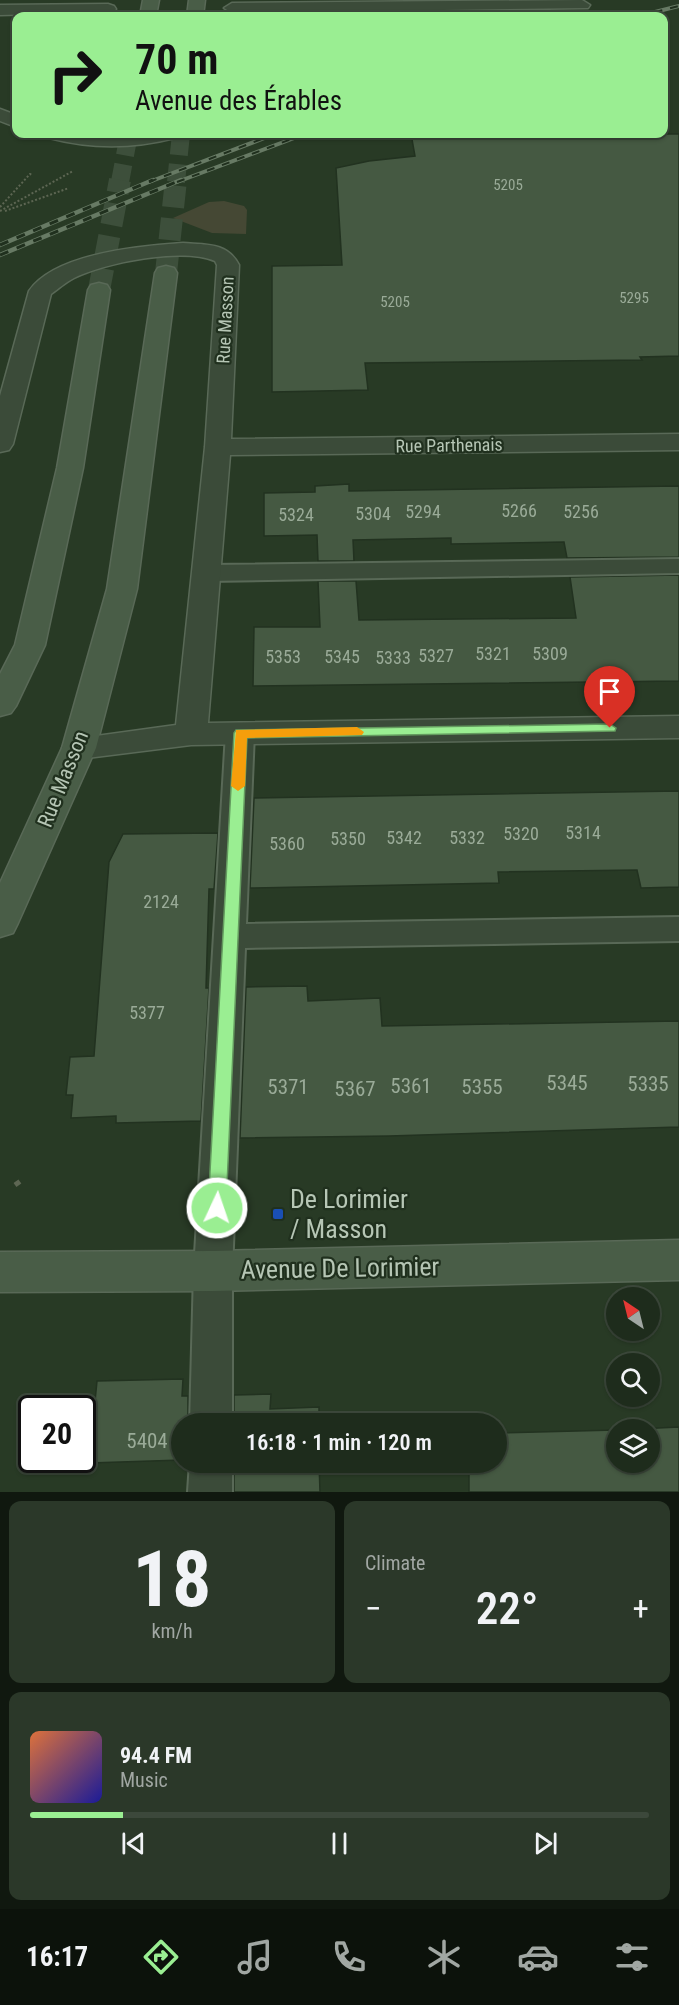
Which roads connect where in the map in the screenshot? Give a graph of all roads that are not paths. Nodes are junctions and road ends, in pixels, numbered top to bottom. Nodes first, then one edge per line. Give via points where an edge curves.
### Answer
1 (582, 5) dead end
2 (108, 8) edge
3 (232, 8) edge
4 (0, 10) edge
5 (96, 138) edge
6 (145, 138) edge
7 (166, 273) tunnel mouth
8 (99, 291) tunnel mouth
9 (679, 442) edge
10 (0, 444) edge
11 (218, 447) junction
12 (679, 566) edge
13 (208, 573) junction
14 (0, 706) edge
15 (679, 727) edge
16 (240, 733) junction
17 (191, 734) junction
18 (79, 748) junction
19 (0, 923) edge
20 (679, 929) edge
21 (232, 936) junction
22 (679, 1260) edge
23 (213, 1271) junction
24 (0, 1272) edge
25 (211, 1413) edge
26 (210, 1473) edge
27 (210, 1492) edge

1 - 3 street
2 - 4 street
5 - 6 street
7 - 18 street, Rue Masson via 122,590
8 - 14 street via 70,468 30,645
9 - 11 street, Rue Parthenais
10 - 11 street, Rue Masson via 40,291 64,274 96,262 134,252 183,250 212,252 224,257 228,265
11 - 13 street, Rue Masson
12 - 13 lane
13 - 17 street, Rue Masson
15 - 16 street
16 - 17 street
16 - 21 lane
17 - 18 street
18 - 19 street, Rue Masson
20 - 21 lane
21 - 23 lane
22 - 23 street, Avenue De Lorimier
23 - 24 street, Avenue De Lorimier
23 - 25 lane
26 - 27 lane

